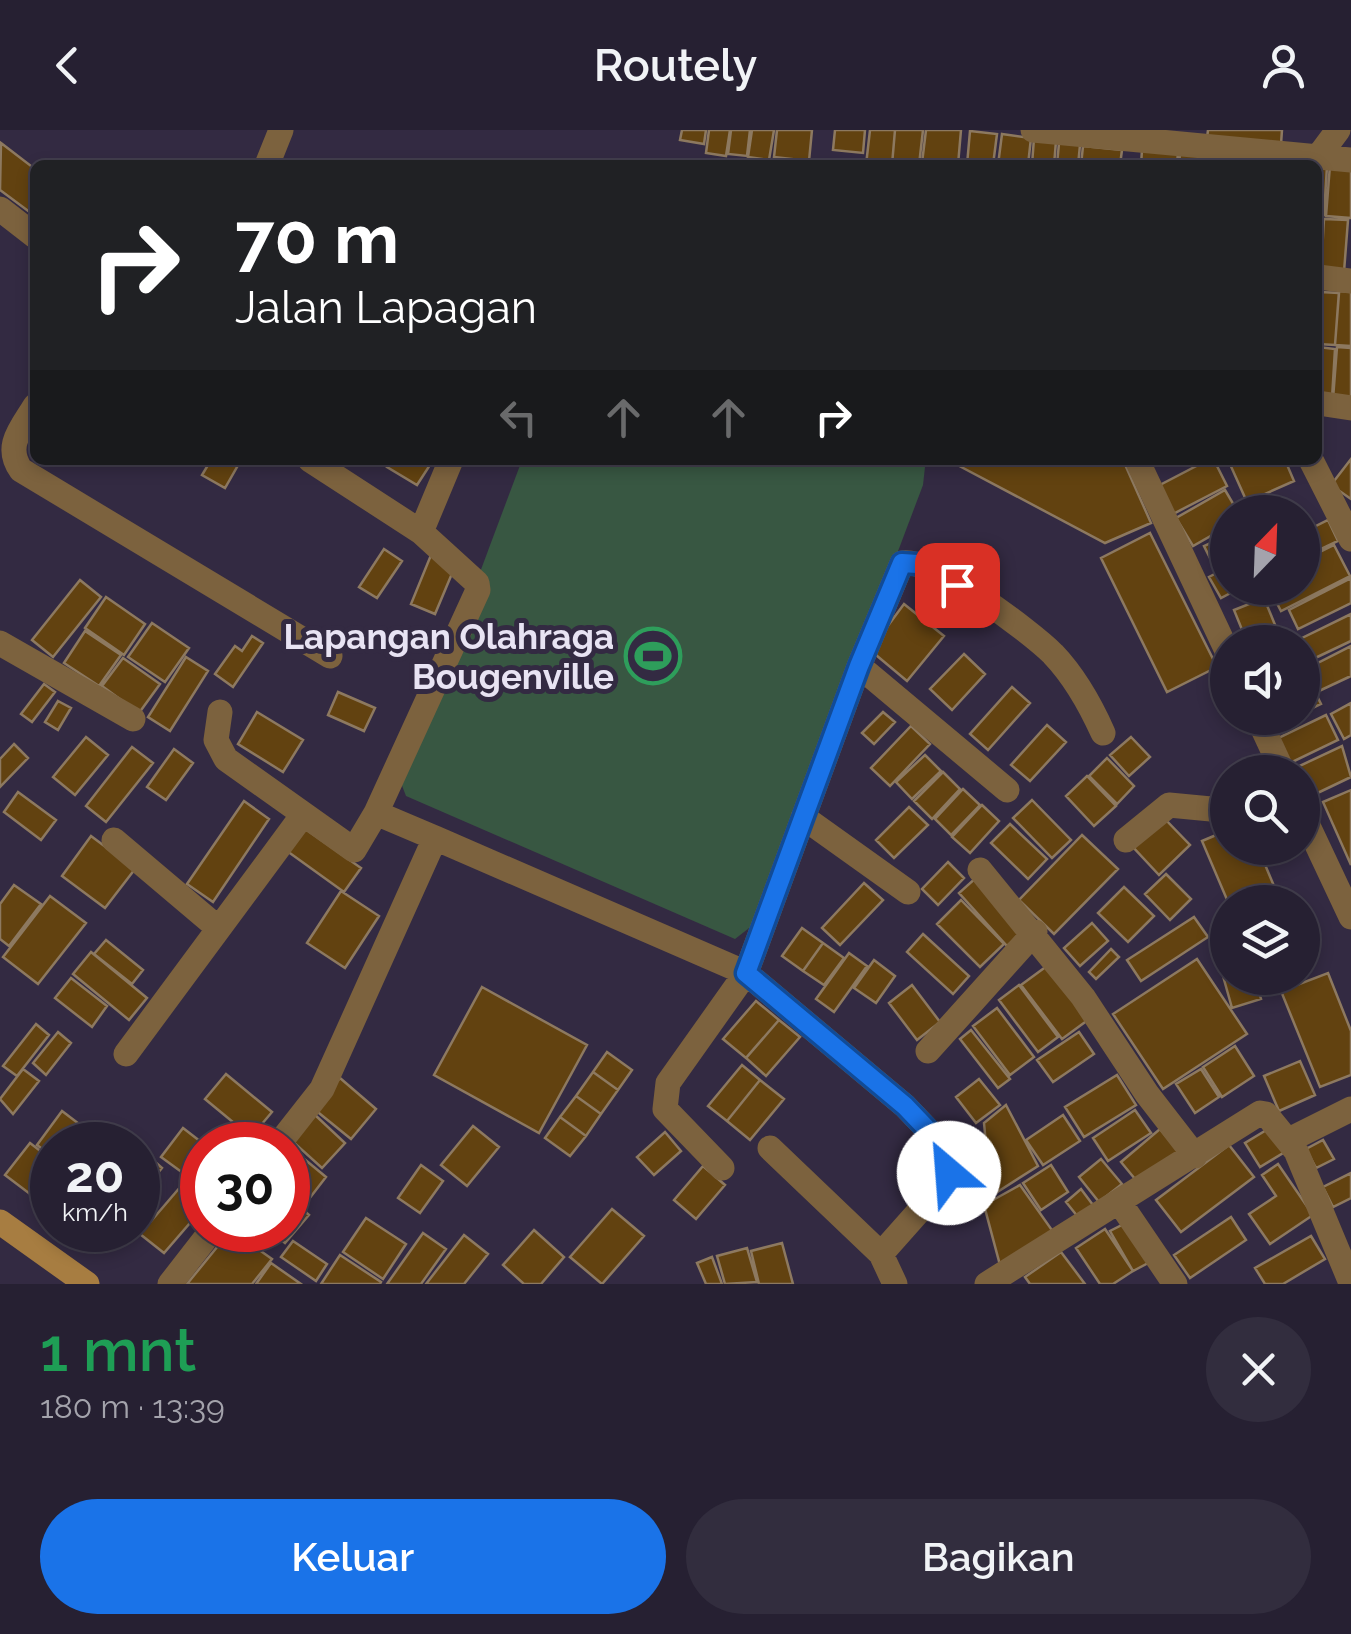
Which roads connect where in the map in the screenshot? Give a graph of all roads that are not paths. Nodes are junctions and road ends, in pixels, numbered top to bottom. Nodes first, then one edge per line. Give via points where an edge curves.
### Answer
1 (281, 130) edge
2 (1033, 130) edge
3 (1338, 130) edge
4 (1130, 145) edge
5 (1318, 157) junction
6 (269, 160) edge
7 (1351, 160) edge
8 (5, 222) edge
9 (30, 234) edge
10 (1322, 277) edge
11 (1351, 281) edge
12 (1322, 404) edge
13 (1351, 408) edge
14 (30, 415) edge
15 (318, 465) edge
16 (449, 465) edge
17 (1138, 465) edge
18 (1314, 465) edge
19 (421, 532) junction
20 (1351, 539) edge
21 (1214, 625) edge
22 (0, 642) edge
23 (330, 656) dead end
24 (859, 666) junction
25 (220, 712) dead end
26 (133, 718) dead end
27 (1103, 733) dead end
28 (1007, 790) dead end
29 (1210, 809) edge
30 (376, 813) junction
31 (302, 816) junction
32 (802, 817) junction
33 (435, 838) junction
34 (114, 840) dead end
35 (1126, 840) dead end
36 (1320, 849) edge
37 (980, 870) dead end
38 (908, 892) dead end
39 (1349, 907) edge
40 (218, 928) junction
41 (1035, 932) junction
42 (746, 973) junction
43 (928, 1051) dead end
44 (126, 1054) dead end
45 (1351, 1109) edge
46 (296, 1122) edge
47 (1288, 1140) junction
48 (770, 1148) dead end
49 (1195, 1156) junction
50 (722, 1168) dead end
51 (1120, 1203) junction
52 (0, 1222) edge
53 (195, 1252) edge
54 (881, 1254) junction
55 (1351, 1283) edge
56 (87, 1284) edge
57 (170, 1284) edge
58 (895, 1284) edge
59 (987, 1284) edge
60 (1176, 1284) edge

1 - 6 street
2 - 4 street
3 - 5 street
4 - 5 street
5 - 7 street
8 - 9 street
10 - 11 street
12 - 13 street
14 - 23 street via 12,447 21,470
15 - 19 street
16 - 19 street
17 - 21 street
18 - 20 street
19 - 30 street via 475,576 478,590
22 - 26 street
24 - 27 street via 902,563 910,562 1029,632 1077,682
24 - 28 street
24 - 32 street
25 - 31 street via 216,740 226,759
29 - 35 street via 1169,805
30 - 31 street via 354,850
30 - 33 street
31 - 40 street
32 - 38 street
32 - 42 street
33 - 42 street
33 - 46 street via 322,1089
34 - 40 street
36 - 39 street
37 - 41 street
40 - 44 street
41 - 43 street
41 - 49 street
42 - 50 street via 668,1084 663,1101
42 - 54 street via 905,1106 945,1148 944,1183
45 - 47 street
47 - 49 street via 1260,1113
47 - 55 street
48 - 54 street
49 - 51 street
51 - 59 street
51 - 60 street
52 - 56 street
53 - 57 street
54 - 58 street

